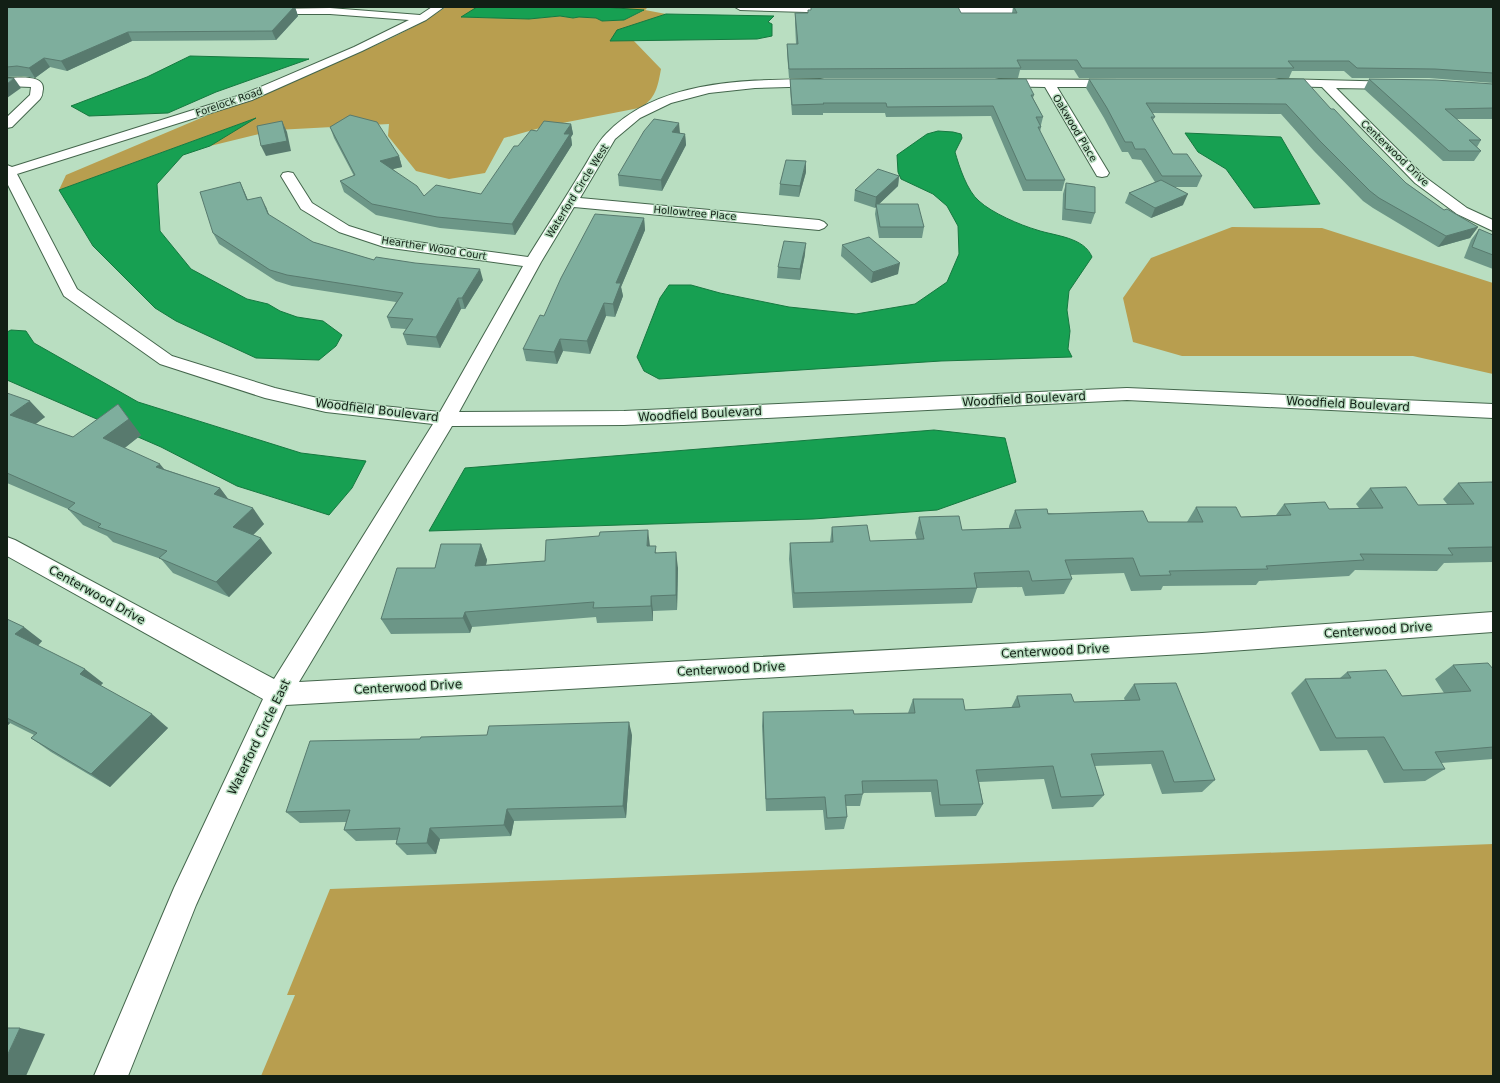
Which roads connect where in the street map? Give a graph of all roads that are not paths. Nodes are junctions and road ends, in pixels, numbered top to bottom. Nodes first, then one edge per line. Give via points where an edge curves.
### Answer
1 (439, 7) edge
2 (740, 7) edge
3 (332, 9) edge
4 (979, 9) edge
5 (854, 10) edge
6 (260, 11) edge
7 (917, 11) edge
8 (1054, 11) edge
9 (422, 18) junction
10 (7, 82) edge
11 (834, 83) edge
12 (989, 83) edge
13 (1049, 83) junction
14 (1128, 83) edge
15 (1262, 83) edge
16 (1325, 83) junction
17 (1408, 85) edge
18 (7, 124) edge
19 (8, 171) edge
20 (1102, 173) dead end
21 (288, 176) dead end
22 (571, 202) junction
23 (819, 225) dead end
24 (1493, 226) edge
25 (533, 262) junction
26 (1493, 411) edge
27 (446, 419) junction
28 (7, 546) edge
29 (1493, 622) edge
30 (278, 694) junction
31 (112, 1076) edge

1 - 9 street, Forelock Road
2 - 5 street
3 - 6 street
3 - 9 street
4 - 7 street
4 - 8 street
9 - 19 street, Forelock Road via 358,49 248,96
10 - 18 street via 30,82 37,85 36,96
11 - 22 street, Waterford Circle West via 756,84 708,89 667,100 635,115 610,137
12 - 13 street
13 - 14 street
13 - 20 street, Oakwood Place
15 - 16 street
16 - 17 street
16 - 24 street, Centerwood Drive via 1420,180 1462,211
19 - 27 street, Woodfield Boulevard via 70,292 166,360 272,394 326,406
21 - 25 street, Hearther Wood Court via 306,206 344,229 384,242
22 - 23 street, Hollowtree Place
22 - 25 street, Waterford Circle West
25 - 27 street, Waterford Circle West
26 - 27 street, Woodfield Boulevard via 1127,394 624,418
27 - 30 street, Waterford Circle East
28 - 30 street, Centerwood Drive
29 - 30 street, Centerwood Drive via 1202,643
30 - 31 street, Waterford Circle East via 184,898

